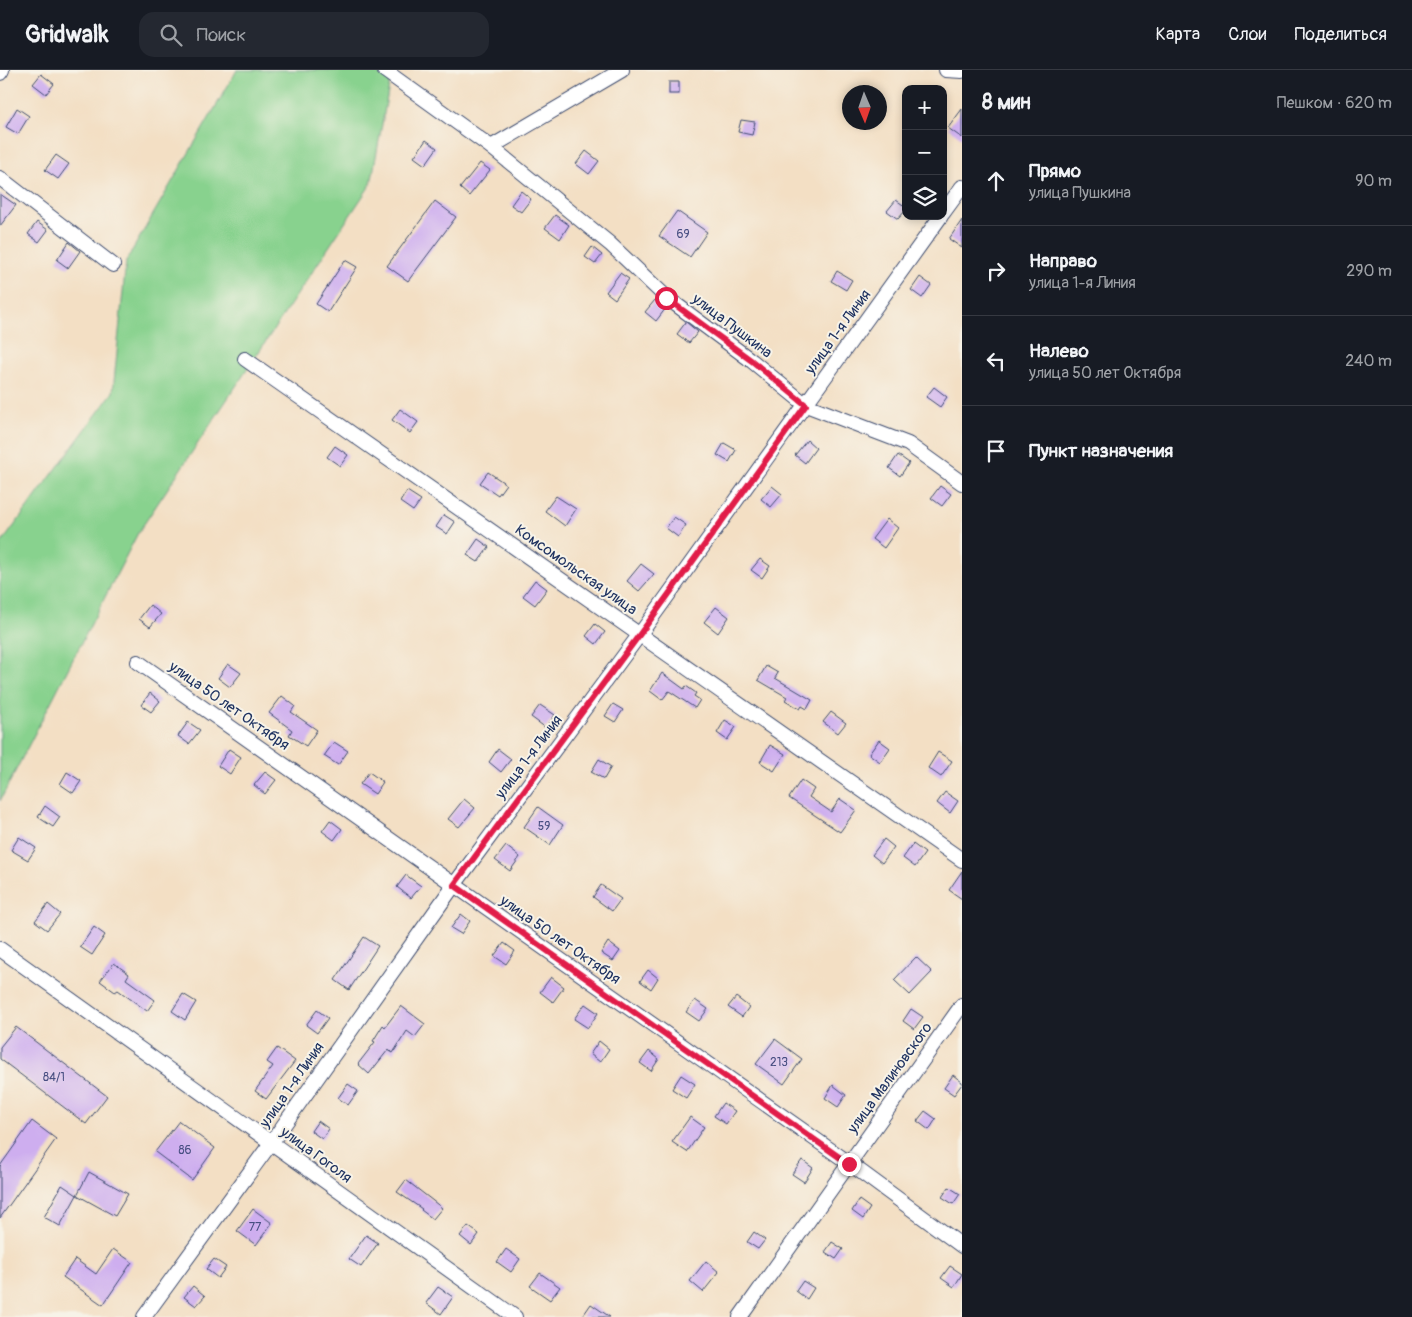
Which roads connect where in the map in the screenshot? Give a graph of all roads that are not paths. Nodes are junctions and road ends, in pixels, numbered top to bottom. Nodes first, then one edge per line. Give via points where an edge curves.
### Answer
1 (384, 70) edge
2 (622, 70) edge
3 (946, 70) edge
4 (962, 71) edge
5 (492, 147) junction
6 (0, 178) edge
7 (962, 187) edge
8 (947, 208) edge
9 (938, 220) edge
10 (113, 265) dead end
11 (245, 359) dead end
12 (806, 405) junction
13 (962, 483) edge
14 (640, 634) junction
15 (138, 662) dead end
16 (962, 860) edge
17 (454, 885) junction
18 (0, 950) edge
19 (962, 1005) edge
20 (271, 1143) junction
21 (849, 1164) junction
22 (962, 1246) edge
23 (144, 1317) edge
24 (515, 1317) edge
25 (740, 1317) edge

1 - 5 street, улица Пушкина
2 - 5 street
3 - 4 street
5 - 12 street, улица Пушкина via 610,244 666,298
6 - 10 street
7 - 8 street
9 - 12 street, улица 1-я Линия
11 - 14 street, Комсомольская улица
12 - 13 street, улица Пушкина via 908,444
12 - 14 street, улица 1-я Линия
14 - 16 street, Комсомольская улица
14 - 17 street, улица 1-я Линия
15 - 17 street, улица 50 лет Октября
17 - 20 street, улица 1-я Линия
17 - 21 street, улица 50 лет Октября
18 - 20 street, улица Гоголя
19 - 21 street, улица Малиновского
20 - 23 street, улица 1-я Линия
20 - 24 street, улица Гоголя
21 - 22 street, улица 50 лет Октября
21 - 25 street, улица Малиновского

